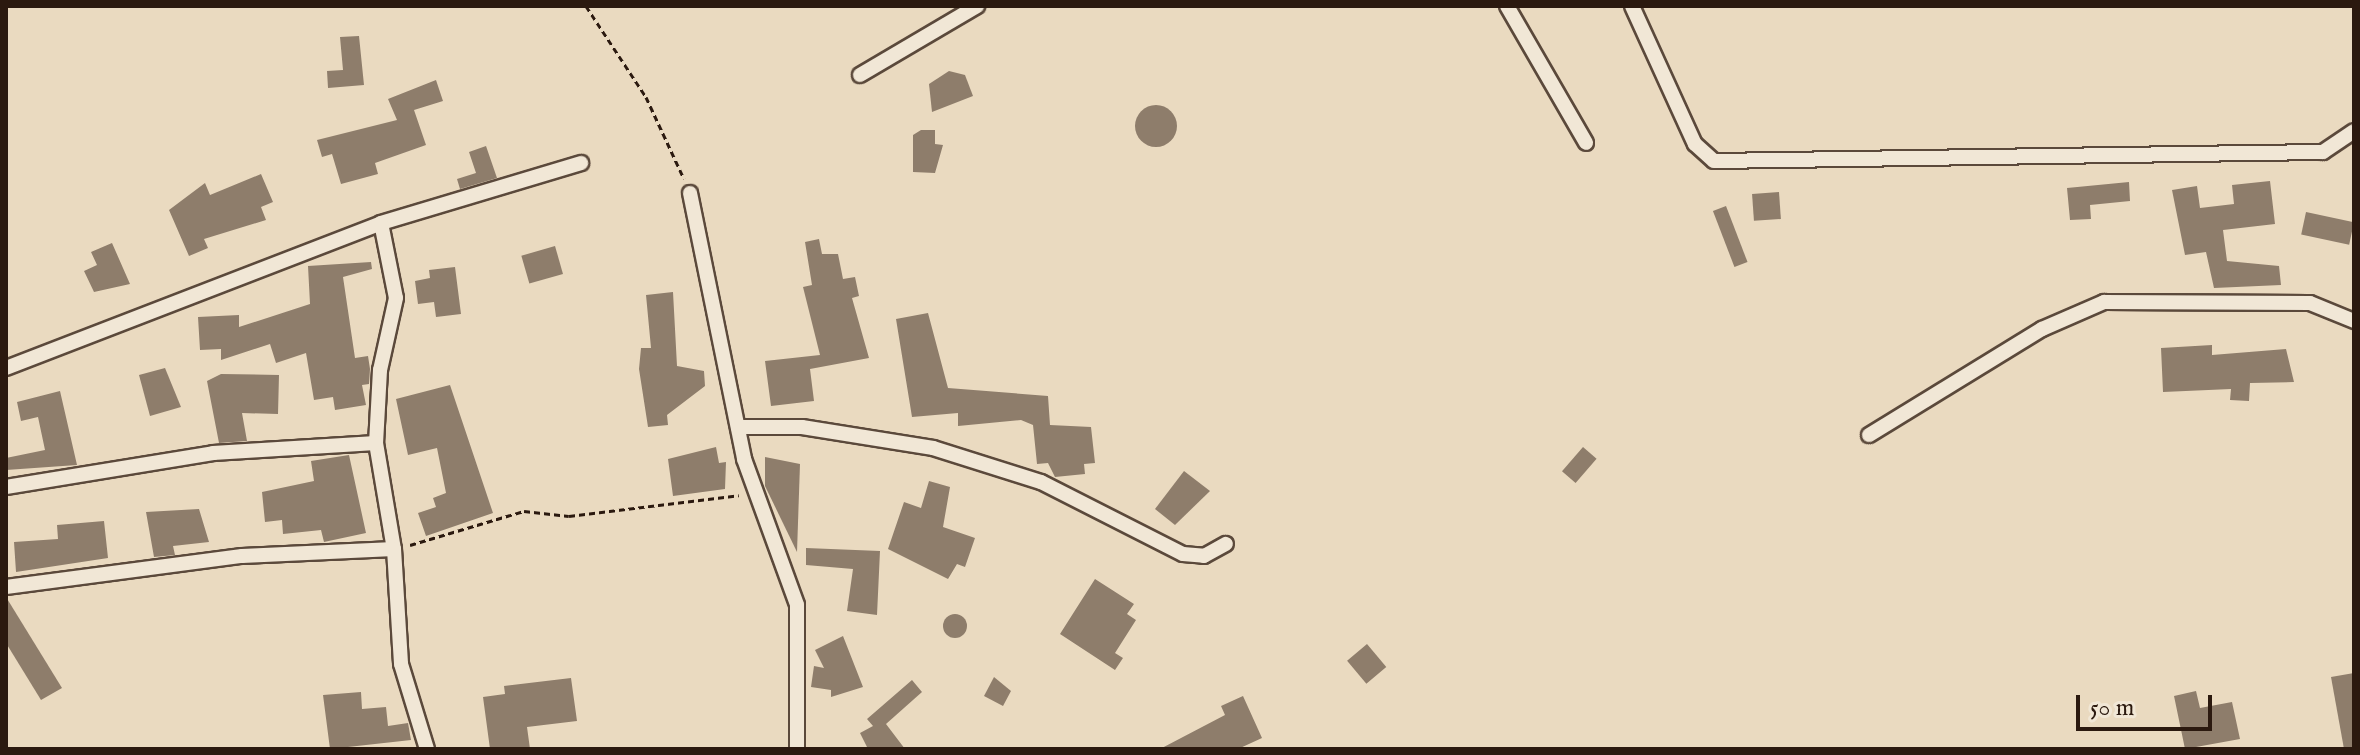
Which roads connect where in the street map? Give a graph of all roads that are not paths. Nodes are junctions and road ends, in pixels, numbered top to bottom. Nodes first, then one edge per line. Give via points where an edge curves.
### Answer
1 (977, 6) edge
2 (1507, 6) edge
3 (1632, 6) edge
4 (860, 75) dead end
5 (2354, 131) edge
6 (1586, 143) dead end
7 (581, 163) dead end
8 (690, 193) road end
9 (381, 223) junction
10 (2354, 321) edge
11 (6, 368) edge
12 (738, 427) junction
13 (1869, 435) dead end
14 (376, 443) junction
15 (6, 487) edge
16 (1226, 544) dead end
17 (394, 549) junction
18 (6, 587) edge
19 (427, 749) edge
20 (797, 749) edge

1 - 4 street
2 - 6 street
3 - 5 street via 1695,144 1714,161 2323,152
7 - 9 street
8 - 12 street
9 - 11 street via 141,310
9 - 14 street via 396,298 380,370
10 - 13 street via 2310,303 2104,302 2042,329
12 - 16 street via 802,427 933,448 1041,482 1183,554 1204,556
12 - 20 street via 756,498 797,605
14 - 15 street via 213,453
14 - 17 street
17 - 18 street via 242,556
17 - 19 street via 401,664

